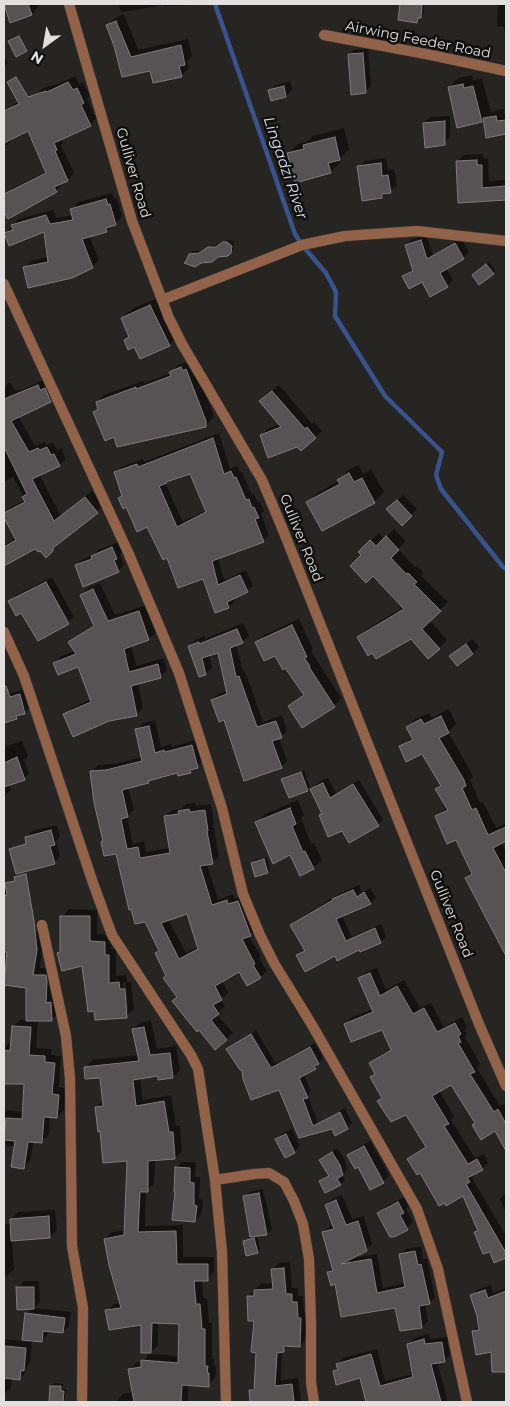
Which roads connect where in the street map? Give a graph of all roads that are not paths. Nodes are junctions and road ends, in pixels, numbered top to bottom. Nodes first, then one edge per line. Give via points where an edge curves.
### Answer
1 (69, 4) edge
2 (324, 36) dead end
3 (506, 71) edge
4 (506, 240) edge
5 (4, 284) edge
6 (162, 300) junction
7 (4, 632) edge
8 (42, 925) dead end
9 (505, 1081) edge
10 (215, 1180) junction
11 (82, 1402) edge
12 (226, 1402) edge
13 (314, 1402) edge
14 (467, 1402) edge

1 - 6 street, Gulliver Road via 132,221
2 - 3 street, Airwing Feeder Road
4 - 6 street via 417,231 345,236 302,245
5 - 14 street via 128,552 180,673 219,799 243,894 260,935 417,1209 438,1269
6 - 9 street, Gulliver Road via 182,344 266,488 479,1024
7 - 10 street via 24,676 112,935 198,1069
8 - 11 street via 66,1036 70,1078 72,1246 83,1308
10 - 12 street via 222,1252
10 - 13 street via 269,1173 284,1182 294,1201 303,1224 309,1259

